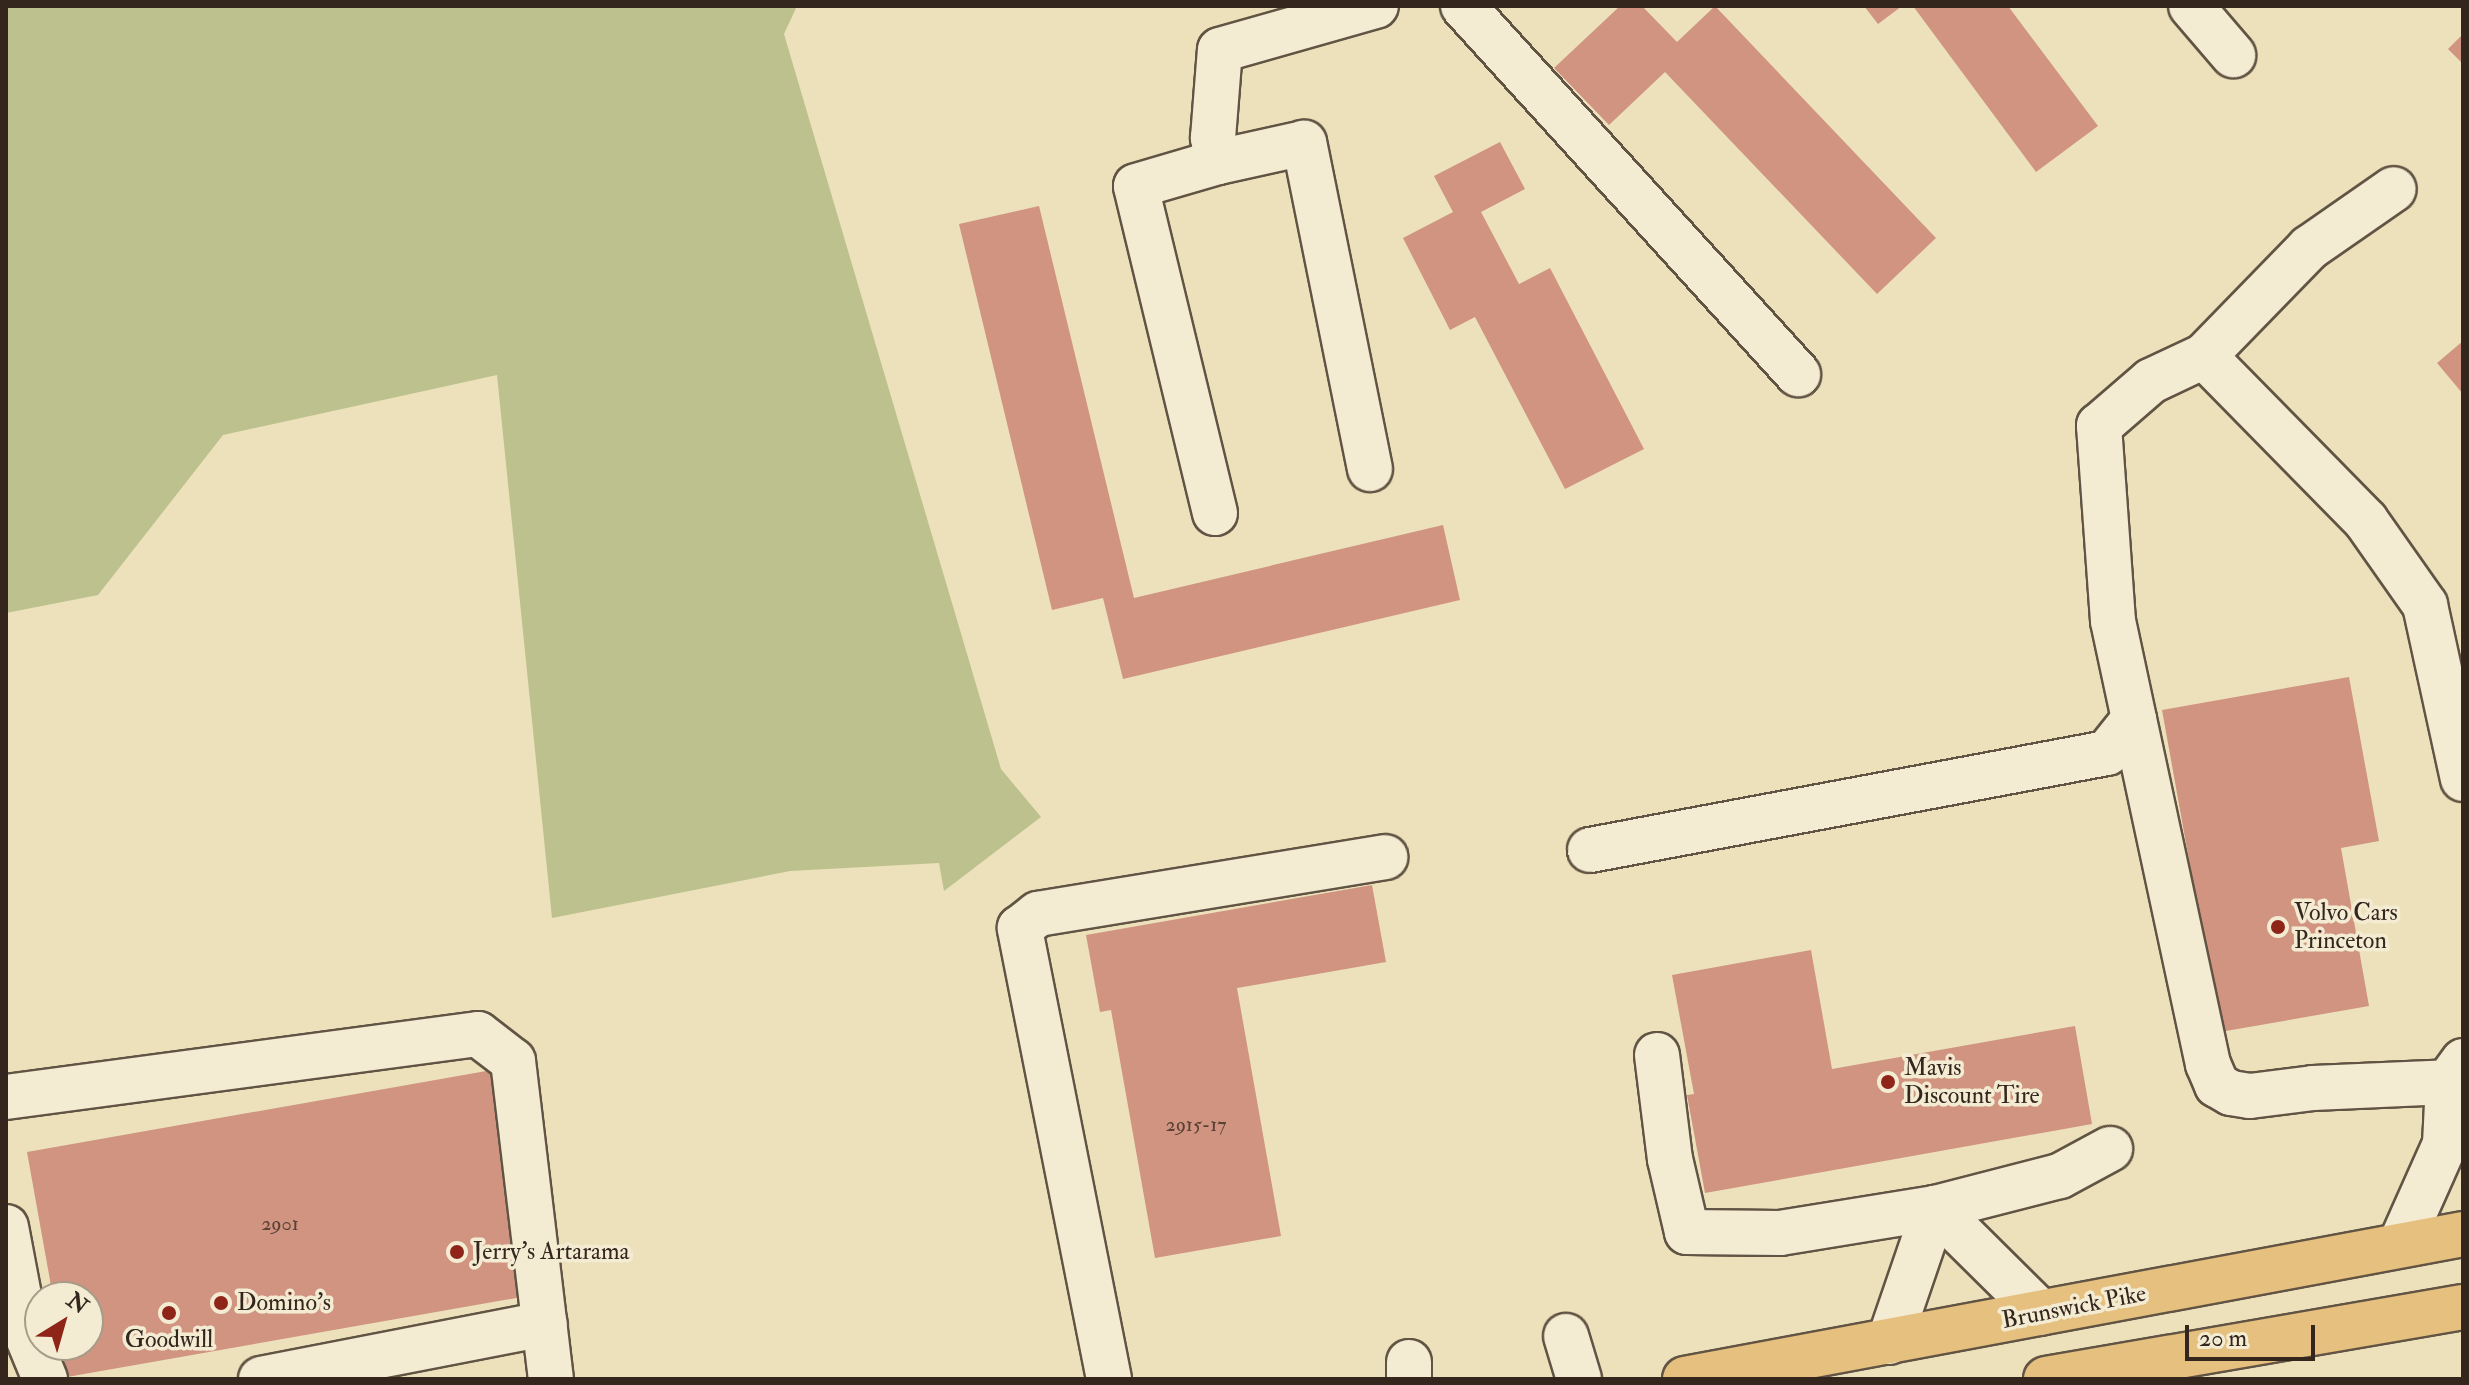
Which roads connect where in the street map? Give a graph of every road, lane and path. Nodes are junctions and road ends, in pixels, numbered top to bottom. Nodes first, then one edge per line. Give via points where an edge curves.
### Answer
1 (1376, 6) edge
2 (1463, 6) edge
3 (2191, 6) edge
4 (1242, 32) edge
5 (2233, 55) dead end
6 (1218, 162) junction
7 (2394, 189) dead end
8 (2204, 356) junction
9 (1798, 374) dead end
10 (1370, 469) dead end
11 (1215, 513) dead end
12 (2134, 719) junction
13 (2463, 779) edge
14 (1590, 850) dead end
15 (1385, 857) dead end
16 (1657, 1055) dead end
17 (2458, 1081) edge
18 (6, 1097) edge
19 (2110, 1149) dead end
20 (1935, 1208) junction
21 (6, 1227) edge
22 (2463, 1234) edge
23 (2400, 1245) junction
24 (2463, 1307) edge
25 (2041, 1313) junction
26 (545, 1324) junction
27 (1566, 1336) dead end
28 (1889, 1342) junction
29 (45, 1379) edge
30 (261, 1379) edge
31 (551, 1379) edge
32 (1109, 1379) edge
33 (1579, 1379) edge
34 (1685, 1379) edge
35 (2046, 1379) edge

1 - 4 street
2 - 9 street
3 - 5 street
4 - 6 street via 1213,138
6 - 10 street via 1304,143
6 - 11 street via 1136,186
7 - 8 street via 2309,248
8 - 12 street via 2151,381 2099,426 2113,621
8 - 13 street via 2366,521 2425,605
12 - 14 street via 2107,753
12 - 17 street via 2208,1064 2217,1085 2250,1096
15 - 32 street via 1038,914 1020,928
16 - 20 street via 1670,1159 1687,1232 1780,1233
17 - 23 street via 2445,1144
18 - 26 street via 478,1034 513,1061
19 - 20 street via 2060,1176
20 - 25 street
20 - 28 street
21 - 29 street via 26,1333
22 - 23 highway, Brunswick Pike
23 - 25 highway, Brunswick Pike
24 - 35 highway
25 - 28 highway, Brunswick Pike
26 - 30 street
26 - 31 street
27 - 33 street
28 - 34 highway, Brunswick Pike

